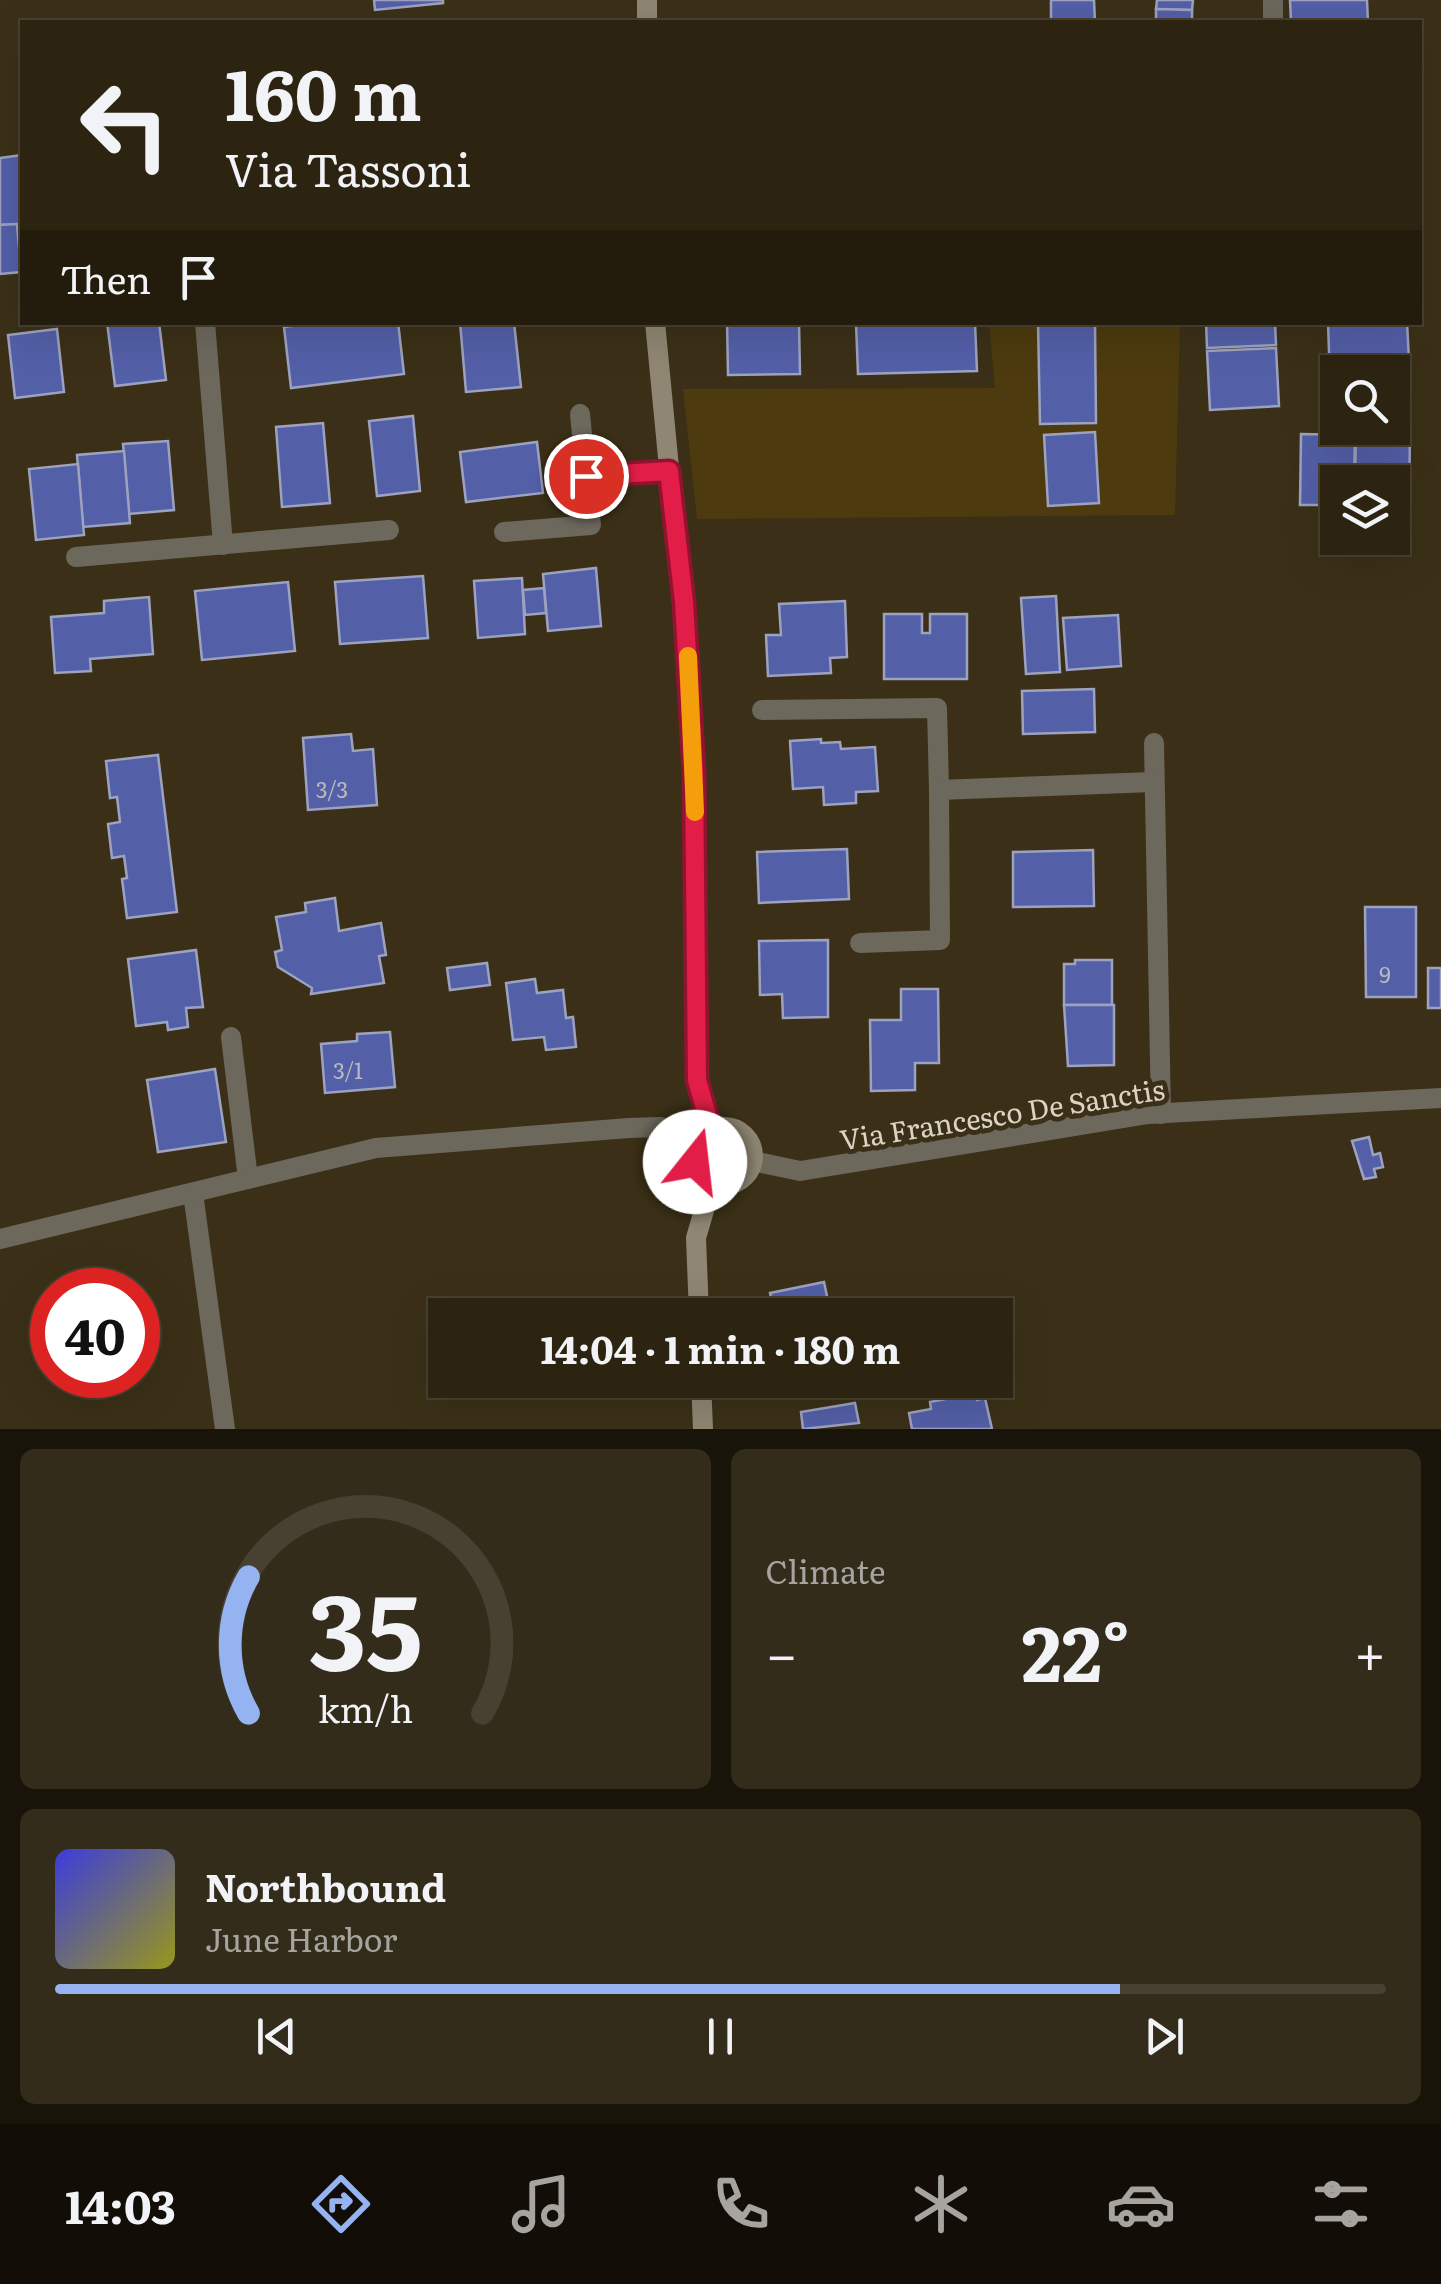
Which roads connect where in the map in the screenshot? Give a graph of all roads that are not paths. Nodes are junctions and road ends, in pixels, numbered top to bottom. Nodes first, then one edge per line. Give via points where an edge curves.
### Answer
1 (205, 325) edge
2 (655, 325) edge
3 (580, 414) dead end
4 (669, 471) junction
5 (586, 476) junction
6 (389, 530) dead end
7 (504, 532) dead end
8 (224, 545) junction
9 (76, 557) dead end
10 (762, 710) dead end
11 (1154, 743) dead end
12 (1153, 782) junction
13 (939, 790) junction
14 (860, 943) dead end
15 (230, 1037) dead end
16 (1441, 1098) edge
17 (1162, 1114) junction
18 (704, 1137) junction
19 (752, 1161) junction
20 (248, 1179) junction
21 (712, 1183) junction
22 (193, 1193) junction
23 (0, 1240) edge
24 (698, 1298) edge
25 (702, 1398) edge
26 (225, 1429) edge
27 (703, 1429) edge

1 - 8 street
2 - 4 street
3 - 5 street
4 - 5 street
4 - 18 street via 694,771 697,1080
5 - 7 street via 591,525
6 - 8 street
8 - 9 street
10 - 13 street via 937,708
11 - 12 street
12 - 13 street
12 - 17 street
13 - 14 street via 940,940
15 - 20 street
16 - 17 street, Via Francesco De Sanctis
17 - 19 street, Via Francesco De Sanctis via 800,1171
18 - 19 street via 730,1128 739,1132 751,1146
18 - 20 street via 629,1128 376,1148
18 - 21 street via 695,1153 698,1171
19 - 21 street via 740,1180
20 - 22 street
21 - 24 street via 696,1238
22 - 23 street
22 - 26 street
25 - 27 street

